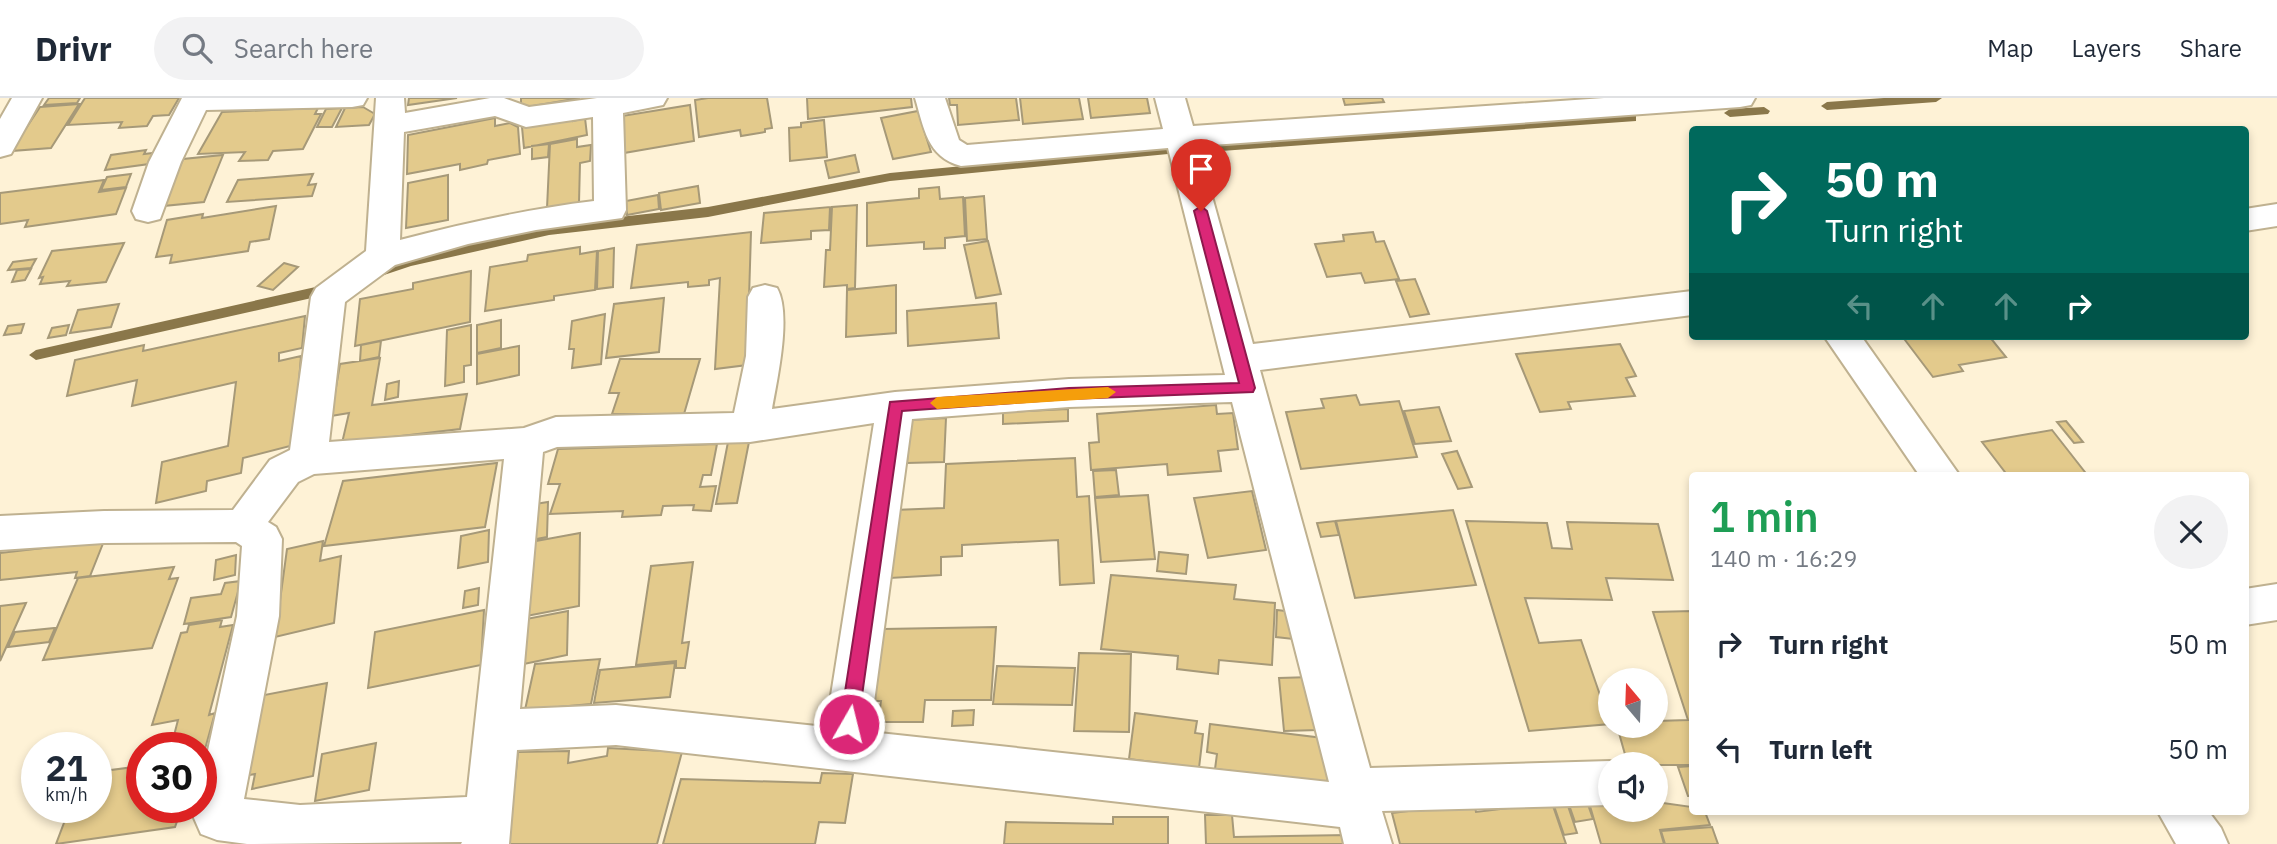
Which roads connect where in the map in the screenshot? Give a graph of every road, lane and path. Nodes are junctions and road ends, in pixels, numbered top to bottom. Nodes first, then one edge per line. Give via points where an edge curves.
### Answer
1 (27, 98) edge
2 (197, 98) edge
3 (208, 98) edge
4 (352, 98) edge
5 (652, 98) edge
6 (930, 98) edge
7 (1170, 98) edge
8 (1740, 98) edge
9 (1673, 100) edge
10 (608, 106) junction
11 (390, 112) edge
12 (1692, 126) edge
13 (3, 137) edge
14 (1181, 137) junction
15 (148, 211) dead end
16 (2277, 215) edge
17 (2249, 219) edge
18 (383, 256) junction
19 (765, 297) dead end
20 (1689, 303) edge
21 (1845, 340) edge
22 (1244, 374) junction
23 (895, 406) junction
24 (750, 427) junction
25 (525, 443) junction
26 (308, 459) junction
27 (1938, 472) edge
28 (243, 526) junction
29 (0, 533) edge
30 (2277, 601) edge
31 (2249, 606) edge
32 (496, 731) junction
33 (845, 750) junction
34 (1598, 784) edge
35 (1360, 814) edge
36 (2183, 815) edge
37 (486, 831) edge
38 (298, 836) edge
39 (2204, 844) edge

1 - 13 street
2 - 15 street via 164,162
3 - 4 street via 210,102
5 - 10 street
6 - 14 street via 945,145 961,156
7 - 14 street
8 - 9 street
9 - 12 street
9 - 14 street
10 - 11 street via 526,117 498,106
10 - 18 street via 610,210 536,219
11 - 18 street
14 - 22 street
16 - 17 street
18 - 26 street via 328,297
19 - 24 street via 764,356
20 - 22 street
21 - 27 street
22 - 23 street
22 - 35 street
23 - 24 street
23 - 33 street
24 - 25 street via 556,432
25 - 26 street
25 - 32 street
26 - 28 street via 284,471
28 - 29 street
28 - 38 street via 262,539 258,616 216,818
30 - 31 street
32 - 33 street via 616,725
32 - 37 street
33 - 35 street
34 - 35 street
36 - 39 street
37 - 38 street

